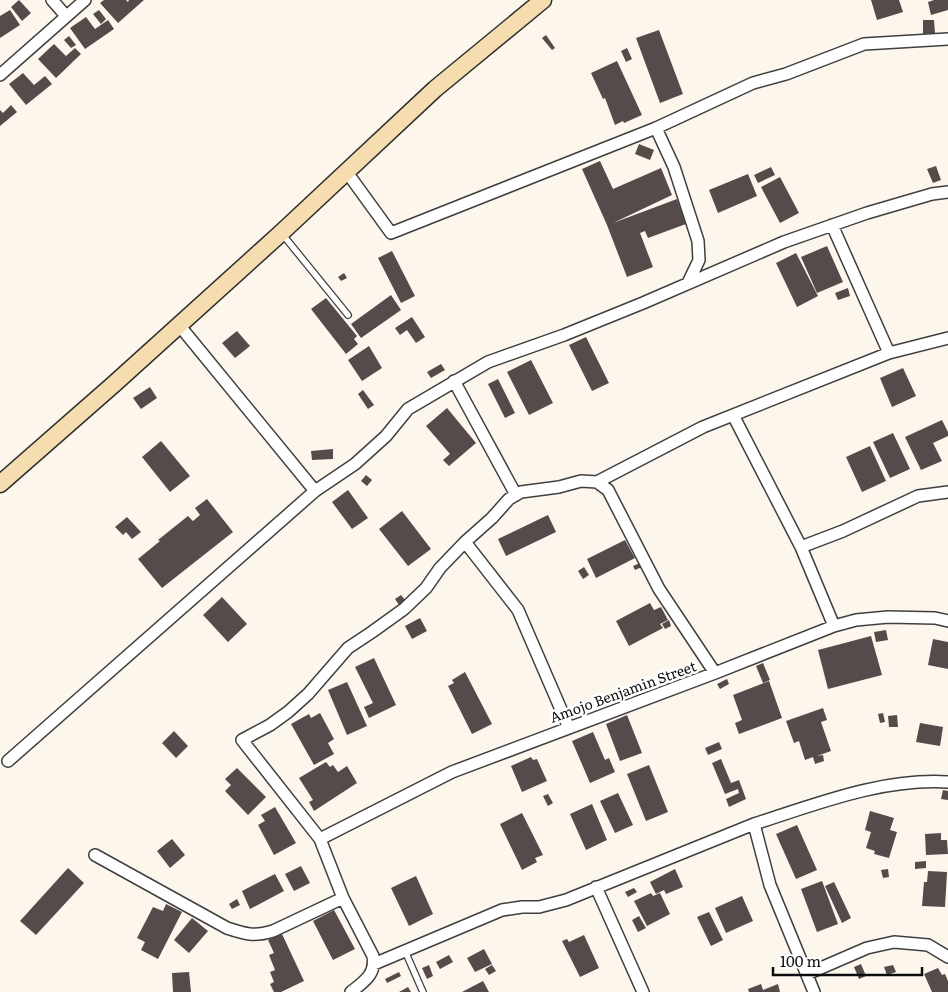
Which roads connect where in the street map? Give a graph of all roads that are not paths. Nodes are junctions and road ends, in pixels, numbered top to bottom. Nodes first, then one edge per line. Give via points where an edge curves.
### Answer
1 (52, 0) edge
2 (85, 0) edge
3 (543, 0) edge
4 (66, 16) junction
5 (948, 39) edge
6 (0, 74) edge
7 (656, 128) junction
8 (346, 172) junction
9 (948, 192) edge
10 (832, 225) junction
11 (281, 233) junction
12 (688, 283) junction
13 (348, 315) dead end
14 (179, 325) junction
15 (948, 338) edge
16 (888, 352) junction
17 (454, 381) junction
18 (732, 415) junction
19 (597, 482) junction
20 (0, 484) edge
21 (315, 491) junction
22 (948, 492) edge
23 (516, 495) junction
24 (465, 542) junction
25 (801, 547) junction
26 (948, 621) edge
27 (834, 626) junction
28 (715, 673) junction
29 (569, 728) junction
30 (8, 761) dead end
31 (948, 782) edge
32 (754, 824) junction
33 (320, 839) junction
34 (95, 855) dead end
35 (596, 888) junction
36 (343, 898) junction
37 (405, 951) junction
38 (948, 957) edge
39 (374, 964) junction
40 (807, 974) junction
41 (352, 992) edge
42 (423, 992) edge
43 (643, 992) edge
44 (814, 992) edge

1 - 4 street
2 - 4 street
3 - 8 street via 435,89
4 - 6 street
5 - 7 street via 864,44 753,83
7 - 8 street via 392,233
7 - 12 street via 674,167 698,241 699,260
8 - 11 street
9 - 10 street
10 - 12 street
10 - 16 street
11 - 13 lane
11 - 14 street
12 - 17 street via 488,362
14 - 20 street
14 - 21 street
15 - 16 street
16 - 18 street
17 - 21 street via 408,409 386,436 355,464
17 - 23 street
18 - 19 street
18 - 25 street
19 - 23 street via 581,481
19 - 28 street via 608,490 660,589
21 - 30 street
22 - 25 street via 918,496 843,532
23 - 24 street
24 - 29 street via 518,610
24 - 33 street via 426,588 348,648 308,694 270,725 242,740
25 - 27 street
26 - 27 street, Amojo Benjamin Street via 888,617
27 - 28 street, Amojo Benjamin Street
28 - 29 street, Amojo Benjamin Street
29 - 33 street, Amojo Benjamin Street via 452,772
31 - 32 street via 924,780 856,791
32 - 35 street
32 - 40 street via 770,885
33 - 36 street
34 - 36 street via 227,928 247,935 273,931
35 - 37 street via 539,907 502,910
35 - 43 street
36 - 39 street
37 - 39 street
37 - 42 lane
38 - 40 street via 928,945 894,942 867,948
39 - 41 street via 367,978
40 - 44 street

